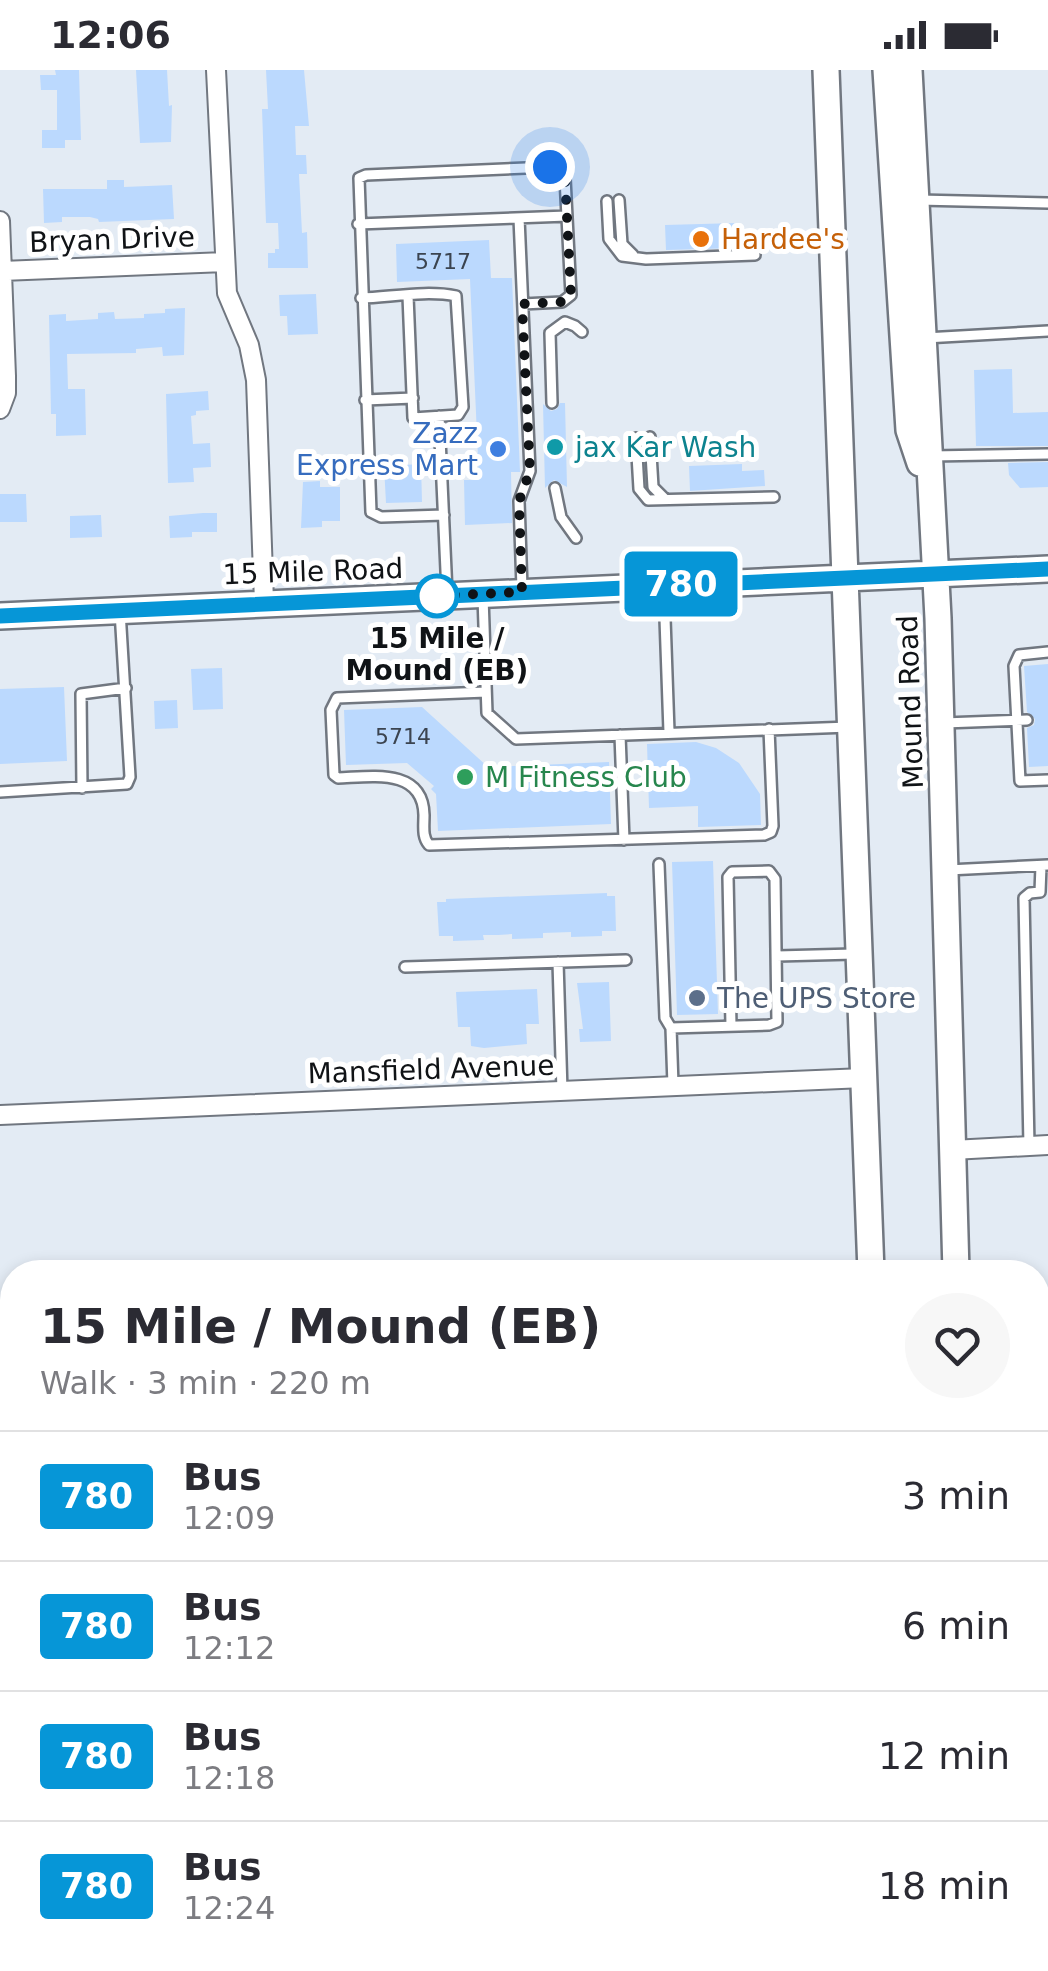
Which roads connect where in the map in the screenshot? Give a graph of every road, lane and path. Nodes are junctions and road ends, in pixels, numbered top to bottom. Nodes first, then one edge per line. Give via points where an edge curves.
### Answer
1 (216, 70) edge
2 (826, 70) edge
3 (886, 70) edge
4 (909, 70) edge
5 (613, 200) dead end
6 (916, 200) junction
7 (1048, 203) edge
8 (567, 216) junction
9 (519, 218) junction
10 (0, 221) edge
11 (358, 224) junction
12 (755, 255) dead end
13 (225, 262) junction
14 (2, 271) edge
15 (408, 296) junction
16 (361, 298) junction
17 (522, 304) junction
18 (1048, 331) edge
19 (582, 332) dead end
20 (922, 338) junction
21 (412, 398) junction
22 (365, 400) junction
23 (552, 403) dead end
24 (0, 409) edge
25 (439, 416) junction
26 (650, 437) dead end
27 (636, 438) dead end
28 (1048, 454) edge
29 (928, 456) junction
30 (555, 488) dead end
31 (930, 491) junction
32 (774, 497) dead end
33 (671, 500) junction
34 (444, 515) junction
35 (576, 538) dead end
36 (1048, 569) edge
37 (936, 574) junction
38 (844, 577) junction
39 (664, 586) junction
40 (522, 592) junction
41 (483, 594) junction
42 (448, 596) junction
43 (264, 602) junction
44 (120, 610) junction
45 (0, 616) edge
46 (1048, 652) edge
47 (126, 688) junction
48 (486, 692) junction
49 (1022, 721) junction
50 (941, 724) junction
51 (851, 727) junction
52 (769, 729) junction
53 (669, 732) junction
54 (620, 734) junction
55 (1048, 780) edge
56 (82, 788) junction
57 (0, 792) edge
58 (624, 840) junction
59 (659, 864) dead end
60 (1044, 866) edge
61 (946, 870) junction
62 (859, 954) junction
63 (777, 956) junction
64 (626, 960) dead end
65 (558, 962) junction
66 (405, 967) dead end
67 (732, 1026) junction
68 (671, 1028) junction
69 (864, 1078) junction
70 (673, 1086) junction
71 (562, 1091) junction
72 (0, 1115) edge
73 (1039, 1146) edge
74 (952, 1150) junction
75 (870, 1260) edge
76 (956, 1260) edge

1 - 13 street
2 - 38 main road
3 - 31 main road via 909,430
4 - 6 main road, Mound Road
5 - 12 lane via 611,245 622,256
6 - 7 lane
6 - 20 main road, Mound Road
8 - 9 lane
8 - 11 lane via 564,173 550,167 362,176 356,185
8 - 17 lane via 571,295 562,302
9 - 11 lane
9 - 17 lane
10 - 14 street
11 - 16 lane
13 - 14 street, Bryan Drive
13 - 43 street via 227,293 255,370
14 - 24 street via 6,393
15 - 16 lane
15 - 21 lane
15 - 25 lane via 452,294 458,300 463,407 458,415
16 - 22 lane
17 - 40 lane via 530,471 519,501
18 - 20 lane
19 - 23 lane via 564,322 550,333
20 - 29 main road, Mound Road
21 - 22 lane
21 - 25 lane via 413,418
22 - 34 lane via 372,515
25 - 34 lane
26 - 33 lane via 653,487
27 - 33 lane via 640,492 648,500
28 - 29 lane
29 - 31 main road, Mound Road
30 - 35 lane via 561,517
31 - 37 main road, Mound Road
32 - 33 lane
34 - 42 lane
36 - 37 main road, 15 Mile Road
37 - 38 main road, 15 Mile Road
37 - 50 main road, Mound Road
38 - 39 main road, 15 Mile Road
38 - 51 main road
39 - 40 main road, 15 Mile Road
39 - 53 lane
40 - 41 main road, 15 Mile Road
41 - 42 main road, 15 Mile Road
41 - 48 lane
42 - 43 main road, 15 Mile Road
43 - 44 main road, 15 Mile Road
44 - 45 main road, 15 Mile Road
44 - 47 lane
46 - 49 lane via 1014,662
47 - 56 lane via 81,694
47 - 56 lane via 129,781
48 - 54 lane via 489,717 516,739
48 - 58 lane via 337,698 331,710 335,778 403,779 421,800 429,846
49 - 50 lane
49 - 55 lane via 1020,781
50 - 61 main road, Mound Road
51 - 52 lane
51 - 62 main road
52 - 53 lane
52 - 58 lane via 770,832
53 - 54 lane
54 - 58 lane
56 - 57 lane
59 - 68 lane via 665,1018
60 - 61 lane
60 - 73 lane via 1040,892 1024,898
61 - 74 main road, Mound Road
62 - 63 lane
62 - 69 main road
63 - 67 lane via 777,1022
63 - 67 lane via 774,875 729,873
64 - 65 lane
65 - 66 lane
65 - 71 lane
67 - 68 lane
68 - 70 lane
69 - 70 street, Mansfield Avenue
69 - 75 main road
70 - 71 street, Mansfield Avenue
71 - 72 street, Mansfield Avenue
73 - 74 street
74 - 76 main road, Mound Road

